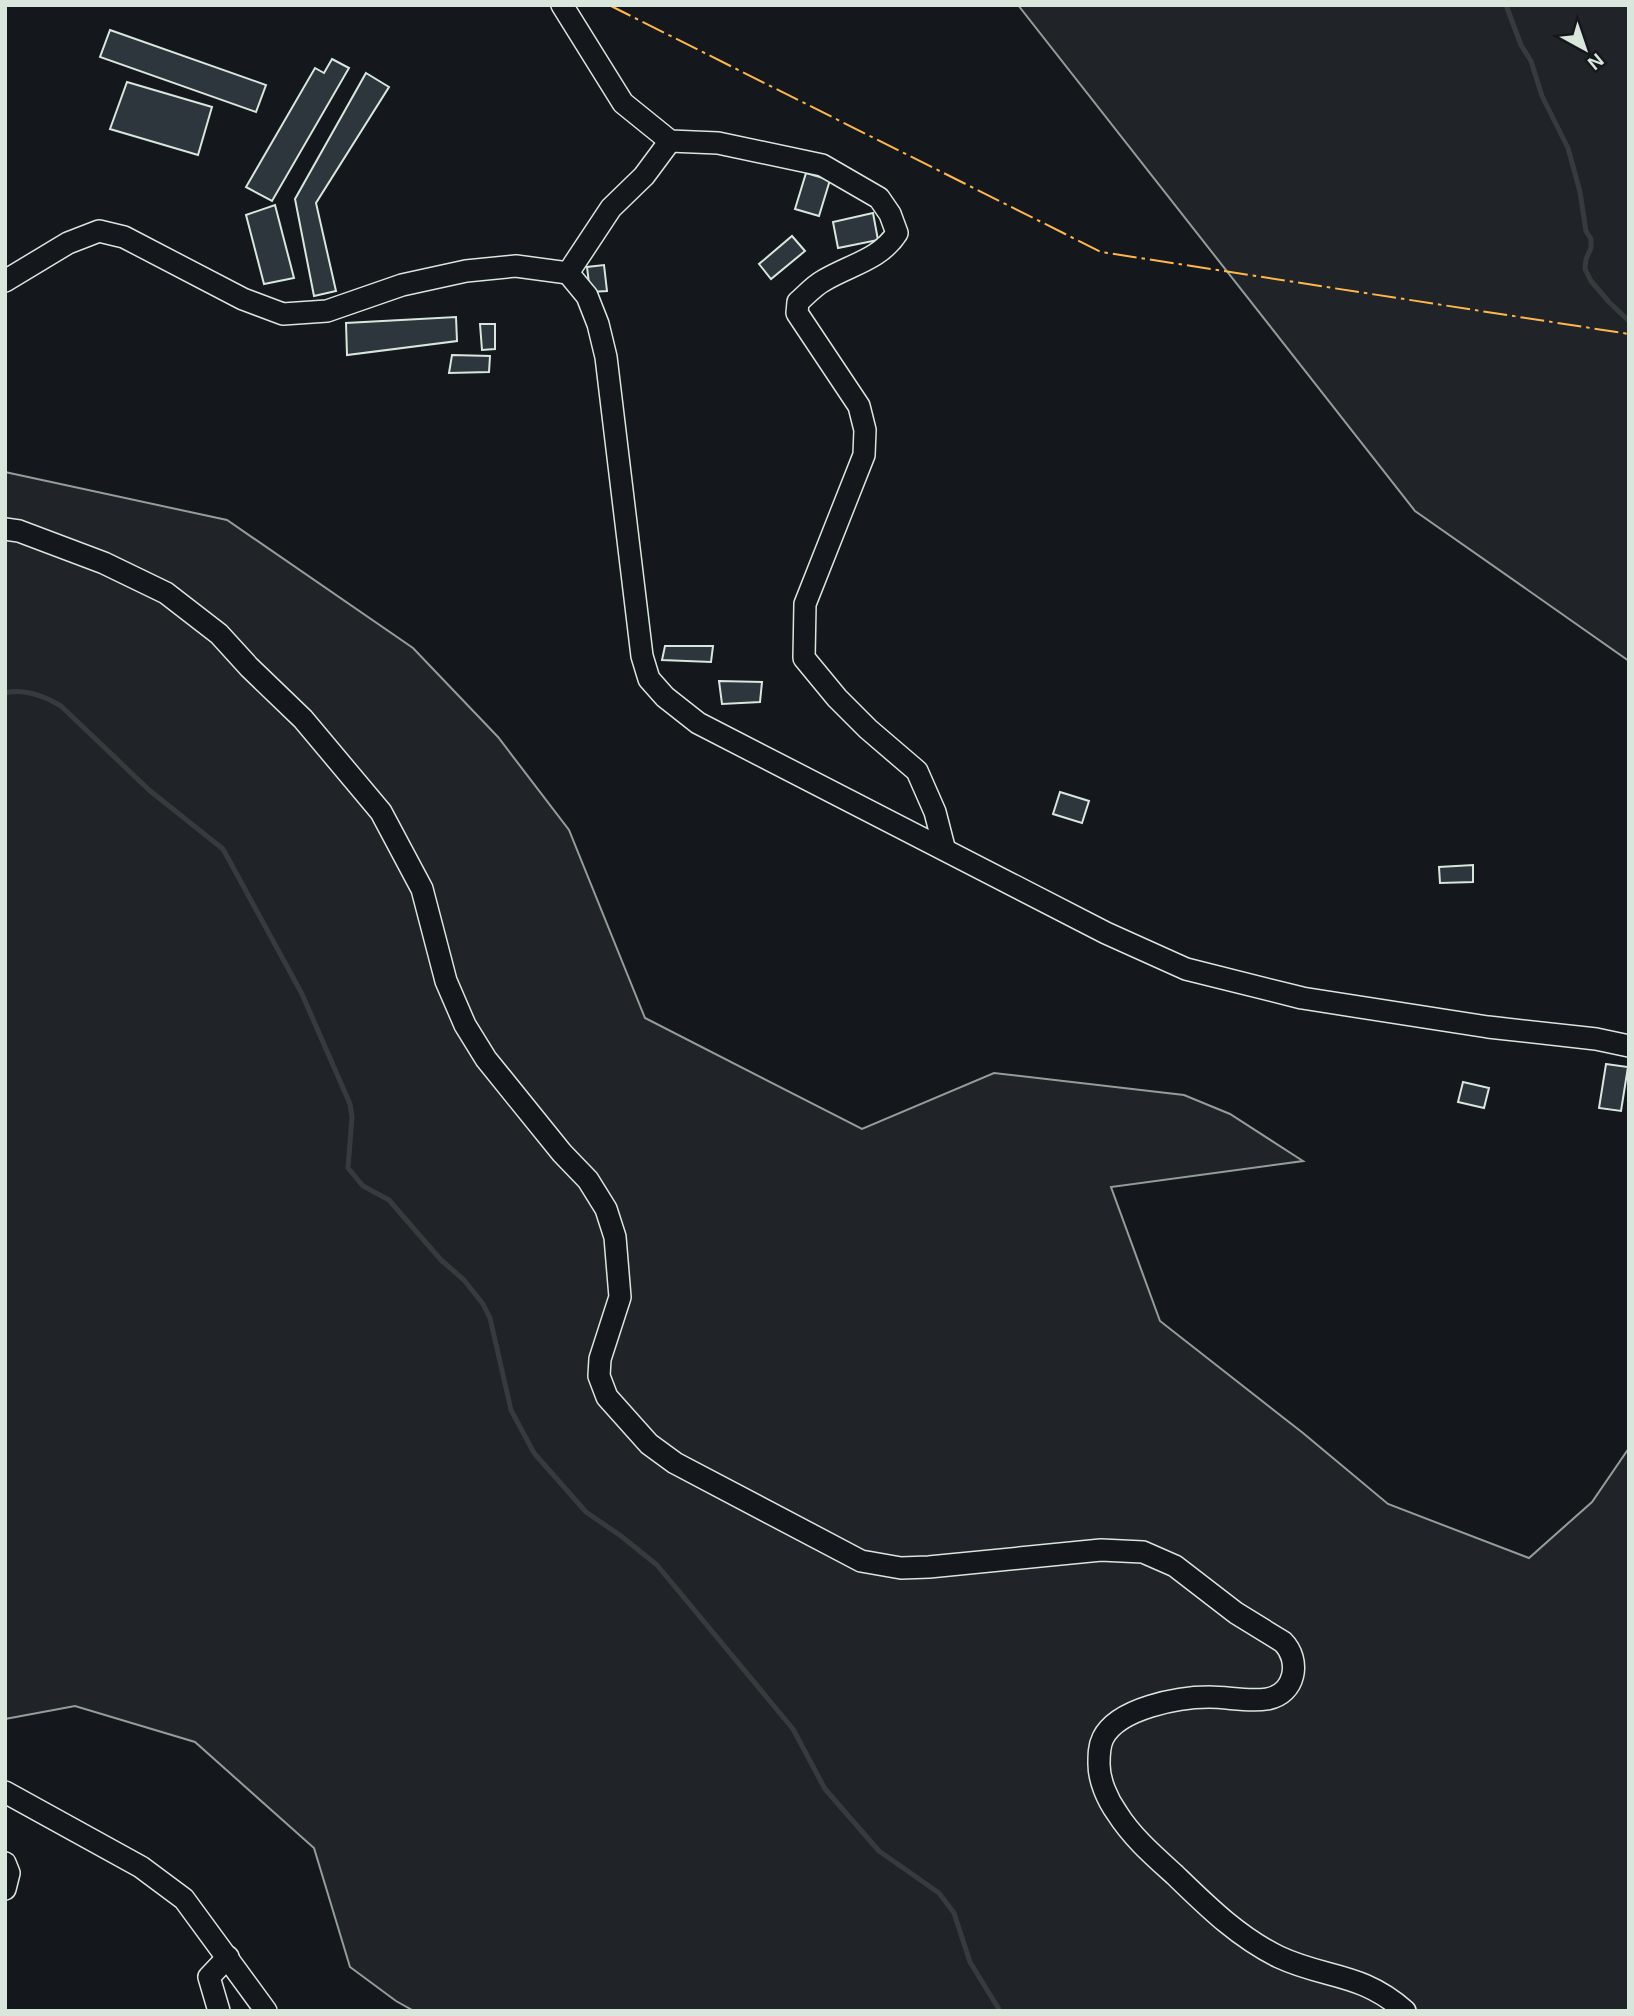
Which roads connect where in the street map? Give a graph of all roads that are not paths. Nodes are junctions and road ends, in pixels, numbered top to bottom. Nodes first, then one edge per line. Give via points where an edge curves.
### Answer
1 (562, 5) edge
2 (670, 141) junction
3 (568, 273) junction
4 (5, 281) edge
5 (5, 529) edge
6 (943, 848) junction
7 (1629, 1046) edge
8 (5, 1792) edge
9 (5, 1863) edge
10 (5, 1889) edge
11 (228, 1957) junction
12 (219, 2011) edge
13 (266, 2011) edge
14 (1405, 2011) edge

1 - 2 street via 623,103
2 - 3 street via 644,176 611,208
2 - 6 street via 718,143 822,165 879,198 890,214 897,233 891,241 872,257 821,282 797,302 797,313 859,406 864,430 864,455 805,604 804,658 837,698 917,771 935,812
3 - 4 street via 516,266 466,271 402,285 327,311 283,314 243,299 124,237 99,231 68,243
3 - 6 street via 587,296 606,357 642,656 649,679 698,723
5 - 14 street via 104,563 166,593 219,634 303,719 382,812 422,889 446,981 465,1025 486,1059 588,1180 606,1209 615,1237 620,1297 599,1376 607,1397 649,1444 675,1463 861,1561 901,1568 1101,1550 1143,1552 1175,1566 1283,1642 1293,1655 1294,1671 1288,1686 1276,1696 1184,1698 1126,1716 1113,1725 1099,1750 1105,1790 1114,1810 1139,1841 1235,1931 1282,1958 1367,1984
6 - 7 street via 1106,933 1186,968 1301,998
8 - 11 street via 141,1867 184,1899
9 - 10 street via 9,1873
11 - 12 street via 209,1977
11 - 13 street

